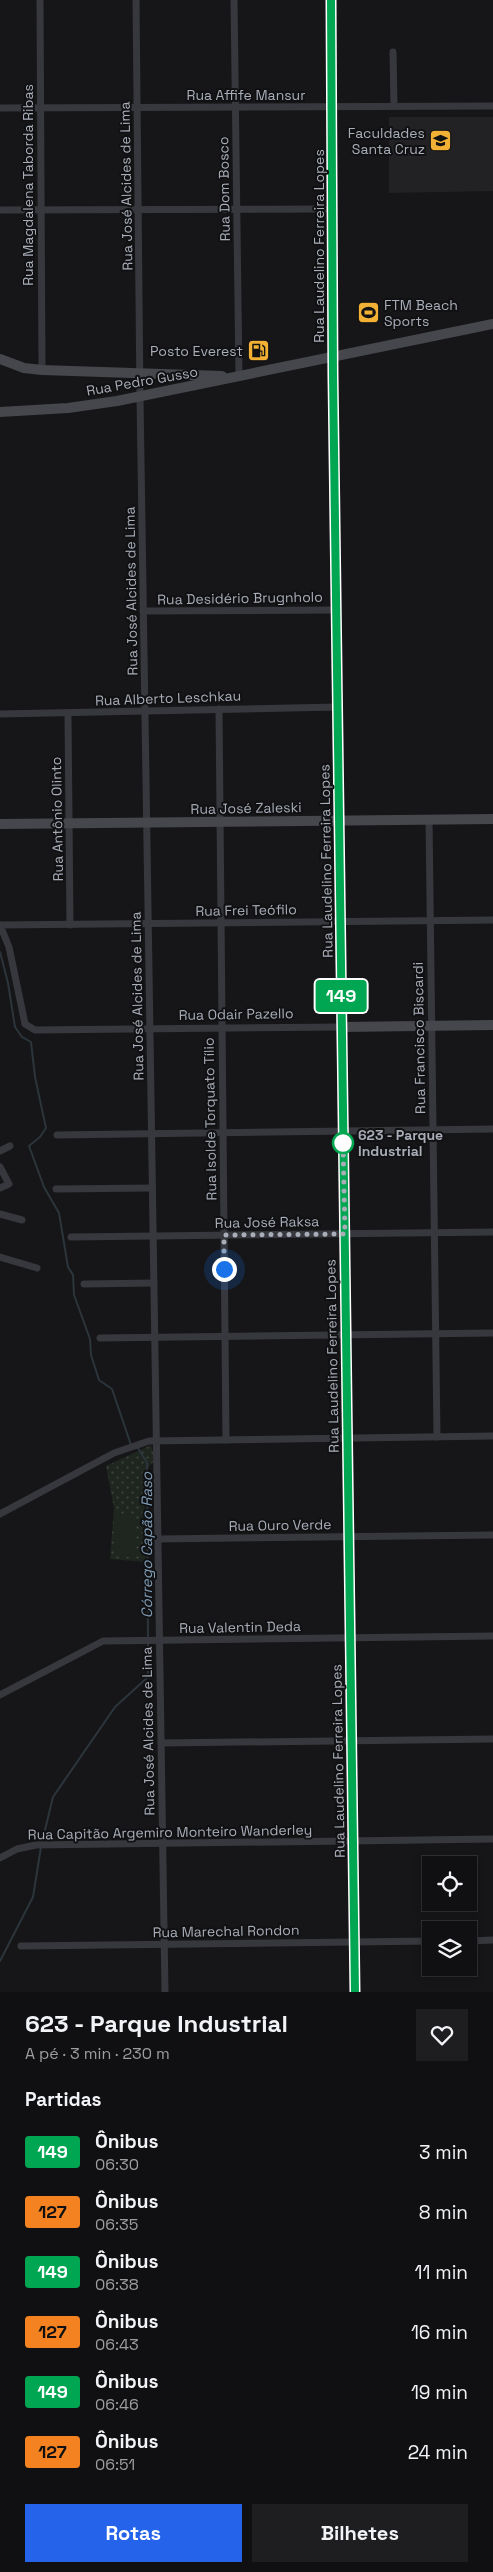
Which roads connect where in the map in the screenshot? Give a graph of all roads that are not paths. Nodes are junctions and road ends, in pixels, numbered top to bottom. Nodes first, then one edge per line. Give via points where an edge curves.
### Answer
1 (40, 0) edge
2 (136, 0) edge
3 (234, 0) edge
4 (331, 0) edge
5 (393, 52) dead end
6 (394, 106) junction
7 (493, 106) edge
8 (236, 107) junction
9 (332, 107) junction
10 (0, 108) edge
11 (40, 108) junction
12 (137, 108) junction
13 (332, 209) junction
14 (0, 210) edge
15 (41, 210) junction
16 (138, 210) junction
17 (237, 210) junction
18 (493, 324) edge
19 (333, 357) junction
20 (0, 359) edge
21 (42, 370) junction
22 (140, 373) junction
23 (239, 377) junction
24 (140, 397) junction
25 (0, 412) edge
26 (336, 610) junction
27 (143, 611) junction
28 (338, 707) junction
29 (219, 709) junction
30 (145, 710) junction
31 (68, 713) junction
32 (0, 714) edge
33 (493, 818) edge
34 (429, 819) junction
35 (339, 820) junction
36 (220, 822) junction
37 (69, 823) junction
38 (146, 823) junction
39 (0, 824) edge
40 (493, 920) edge
41 (430, 921) junction
42 (340, 922) junction
43 (221, 923) junction
44 (70, 924) junction
45 (148, 924) junction
46 (0, 925) edge
47 (493, 1025) edge
48 (431, 1026) junction
49 (342, 1027) junction
50 (222, 1028) junction
51 (150, 1029) junction
52 (433, 1129) junction
53 (493, 1129) edge
54 (343, 1131) junction
55 (223, 1132) junction
56 (151, 1133) junction
57 (57, 1134) dead end
58 (10, 1146) dead end
59 (0, 1151) edge
60 (0, 1167) edge
61 (0, 1188) edge
62 (152, 1188) junction
63 (56, 1189) dead end
64 (0, 1214) edge
65 (22, 1220) dead end
66 (493, 1232) edge
67 (434, 1233) junction
68 (345, 1234) junction
69 (224, 1235) junction
70 (153, 1236) junction
71 (71, 1237) dead end
72 (0, 1256) edge
73 (36, 1268) dead end
74 (154, 1283) junction
75 (84, 1284) dead end
76 (493, 1333) edge
77 (435, 1334) junction
78 (346, 1335) junction
79 (225, 1337) junction
80 (100, 1338) dead end
81 (154, 1338) junction
82 (493, 1436) edge
83 (437, 1437) junction
84 (347, 1438) junction
85 (156, 1440) junction
86 (226, 1440) junction
87 (0, 1514) edge
88 (493, 1535) edge
89 (349, 1537) junction
90 (158, 1539) junction
91 (493, 1636) edge
92 (350, 1638) junction
93 (156, 1640) junction
94 (0, 1695) edge
95 (493, 1738) edge
96 (352, 1740) junction
97 (161, 1743) junction
98 (493, 1839) edge
99 (353, 1841) junction
100 (163, 1843) junction
101 (0, 1858) edge
102 (493, 1940) edge
103 (422, 1941) edge
104 (477, 1941) edge
105 (354, 1942) junction
106 (165, 1944) junction
107 (21, 1946) dead end
108 (166, 1992) edge
109 (355, 1992) edge

1 - 11 street, Rua Magdalena Taborda Ribas
2 - 12 street, Rua José Alcides de Lima
3 - 8 street, Rua Dom Bosco
4 - 9 street, Rua Laudelino Ferreira Lopes
5 - 6 street
6 - 7 street, Rua Affife Mansur
6 - 9 street, Rua Affife Mansur
8 - 9 street, Rua Affife Mansur
8 - 12 street, Rua Affife Mansur
8 - 17 street, Rua Dom Bosco
9 - 13 street, Rua Laudelino Ferreira Lopes
10 - 11 street, Rua Affife Mansur
11 - 12 street, Rua Affife Mansur
11 - 15 street, Rua Magdalena Taborda Ribas
12 - 16 street, Rua José Alcides de Lima
13 - 17 street
13 - 19 street, Rua Laudelino Ferreira Lopes
14 - 15 street
15 - 16 street
15 - 21 street, Rua Magdalena Taborda Ribas
16 - 17 street
16 - 22 street, Rua José Alcides de Lima
17 - 23 street, Rua Dom Bosco
18 - 19 street, Rua Pedro Gusso
19 - 23 street, Rua Pedro Gusso
19 - 26 street, Rua Laudelino Ferreira Lopes
20 - 21 street via 24,368
21 - 22 street
22 - 23 street
22 - 24 street, Rua José Alcides de Lima
23 - 24 street, Rua Pedro Gusso
24 - 25 street, Rua Pedro Gusso via 68,408
24 - 27 street, Rua José Alcides de Lima
26 - 27 street, Rua Desidério Brugnholo
26 - 28 street, Rua Laudelino Ferreira Lopes
27 - 30 street, Rua José Alcides de Lima
28 - 29 street, Rua Alberto Leschkau
28 - 35 street, Rua Laudelino Ferreira Lopes
29 - 30 street, Rua Alberto Leschkau
29 - 36 street, Rua Isolde Torquato Tílio
30 - 31 street, Rua Alberto Leschkau
30 - 38 street, Rua José Alcides de Lima
31 - 32 street, Rua Alberto Leschkau
31 - 37 street, Rua Antônio Olinto
33 - 34 street, Rua José Zaleski
34 - 35 street, Rua José Zaleski
34 - 41 street, Rua Francisco Biscardi
35 - 36 street, Rua José Zaleski
35 - 42 street, Rua Laudelino Ferreira Lopes
36 - 38 street, Rua José Zaleski
36 - 43 street, Rua Isolde Torquato Tílio
37 - 38 street, Rua José Zaleski
37 - 39 street, Rua José Zaleski
37 - 44 street, Rua Antônio Olinto
38 - 45 street, Rua José Alcides de Lima
40 - 41 street, Rua Frei Teófilo
41 - 42 street, Rua Frei Teófilo
41 - 48 street, Rua Francisco Biscardi
42 - 43 street, Rua Frei Teófilo
42 - 49 street, Rua Laudelino Ferreira Lopes
43 - 45 street, Rua Frei Teófilo
43 - 50 street, Rua Isolde Torquato Tílio
44 - 45 street, Rua Frei Teófilo
44 - 46 street, Rua Frei Teófilo
45 - 51 street, Rua José Alcides de Lima
46 - 51 street, Rua Odair Pazello via 9,947 26,1024 39,1030
47 - 48 street, Rua Odair Pazello
48 - 49 street, Rua Odair Pazello
48 - 52 street, Rua Francisco Biscardi
49 - 50 street, Rua Odair Pazello
49 - 54 street, Rua Laudelino Ferreira Lopes
50 - 51 street, Rua Odair Pazello
50 - 55 street, Rua Isolde Torquato Tílio
51 - 56 street, Rua José Alcides de Lima
52 - 53 street
52 - 54 street
52 - 67 street, Rua Francisco Biscardi
54 - 55 street
54 - 68 street, Rua Laudelino Ferreira Lopes
55 - 56 street
55 - 69 street, Rua Isolde Torquato Tílio
56 - 57 street
56 - 62 street, Rua José Alcides de Lima
58 - 59 street
60 - 61 street via 9,1184
62 - 63 street
62 - 70 street, Rua José Alcides de Lima
64 - 65 street
66 - 67 street, Rua José Raksa
67 - 68 street, Rua José Raksa
67 - 77 street, Rua Francisco Biscardi
68 - 69 street, Rua José Raksa
68 - 78 street, Rua Laudelino Ferreira Lopes
69 - 70 street, Rua José Raksa
69 - 79 street, Rua Isolde Torquato Tílio
70 - 71 street, Rua José Raksa
70 - 74 street, Rua José Alcides de Lima
72 - 73 street
74 - 75 street
74 - 81 street, Rua José Alcides de Lima
76 - 77 street
77 - 78 street
77 - 83 street, Rua Francisco Biscardi
78 - 79 street
78 - 84 street, Rua Laudelino Ferreira Lopes
79 - 81 street
79 - 86 street, Rua Isolde Torquato Tílio
80 - 81 street
81 - 85 street, Rua José Alcides de Lima
82 - 83 street
83 - 84 street
84 - 86 street
84 - 89 street, Rua Laudelino Ferreira Lopes
85 - 86 street
85 - 87 street via 125,1448
85 - 90 street, Rua José Alcides de Lima
88 - 89 street, Rua Ouro Verde
89 - 90 street, Rua Ouro Verde
89 - 92 street, Rua Laudelino Ferreira Lopes
90 - 93 street, Rua José Alcides de Lima
91 - 92 street, Rua Valentin Deda
92 - 93 street, Rua Valentin Deda
92 - 96 street, Rua Laudelino Ferreira Lopes
93 - 94 street, Rua Valentin Deda via 102,1641
93 - 97 street, Rua José Alcides de Lima
95 - 96 street
96 - 97 street
96 - 99 street, Rua Laudelino Ferreira Lopes
97 - 100 street, Rua José Alcides de Lima
98 - 99 street, Rua Capitão Argemiro Monteiro Wanderley
99 - 100 street, Rua Capitão Argemiro Monteiro Wanderley
99 - 105 street, Rua Laudelino Ferreira Lopes
100 - 101 street, Rua Capitão Argemiro Monteiro Wanderley via 36,1845 17,1849
100 - 106 street, Rua José Alcides de Lima
102 - 104 street
103 - 105 street, Rua Marechal Rondon
105 - 106 street, Rua Marechal Rondon
105 - 109 street, Rua Laudelino Ferreira Lopes
106 - 107 street, Rua Marechal Rondon
106 - 108 street, Rua José Alcides de Lima

